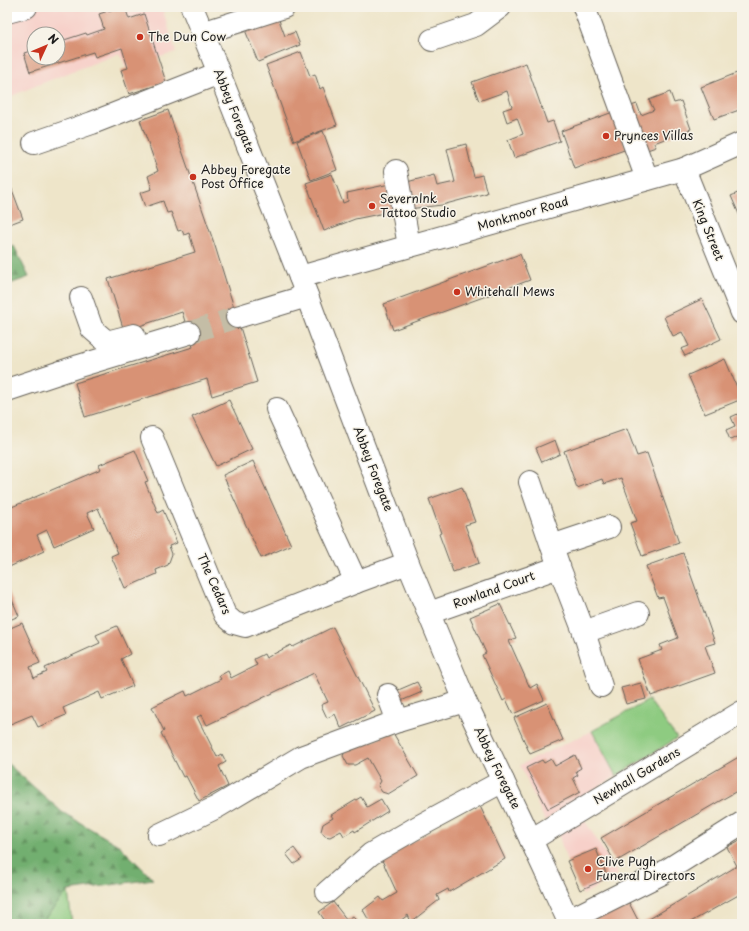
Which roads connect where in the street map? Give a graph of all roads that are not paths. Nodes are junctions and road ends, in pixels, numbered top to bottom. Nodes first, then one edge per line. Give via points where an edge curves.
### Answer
1 (26, 7) edge
2 (192, 7) edge
3 (284, 7) edge
4 (500, 7) edge
5 (584, 7) edge
6 (7, 12) edge
7 (202, 33) junction
8 (432, 40) dead end
9 (219, 73) junction
10 (34, 143) dead end
11 (742, 143) edge
12 (684, 169) junction
13 (396, 171) dead end
14 (647, 179) junction
15 (409, 246) junction
16 (303, 285) junction
17 (81, 298) dead end
18 (236, 311) tunnel mouth
19 (742, 313) edge
20 (7, 390) edge
21 (277, 409) dead end
22 (152, 438) dead end
23 (530, 482) dead end
24 (608, 527) dead end
25 (552, 546) junction
26 (408, 563) junction
27 (559, 567) junction
28 (356, 582) junction
29 (638, 613) dead end
30 (429, 614) junction
31 (584, 632) junction
32 (601, 686) dead end
33 (388, 695) dead end
34 (465, 701) junction
35 (742, 712) edge
36 (398, 721) junction
37 (503, 781) junction
38 (742, 823) edge
39 (159, 835) dead end
40 (531, 840) junction
41 (328, 892) dead end
42 (569, 922) edge

1 - 6 street
2 - 7 street, Abbey Foregate
3 - 7 street
4 - 8 street via 476,25
5 - 14 street
7 - 9 street, Abbey Foregate
9 - 10 street
9 - 16 street, Abbey Foregate
11 - 12 street, Monkmoor Road
12 - 14 street, Monkmoor Road
12 - 19 street, King Street
13 - 15 street
14 - 15 street, Monkmoor Road
15 - 16 street, Monkmoor Road
16 - 18 street, Monkmoor Road
16 - 26 street, Abbey Foregate
17 - 20 street via 92,329 107,342 187,326
21 - 28 street
22 - 28 street, The Cedars via 225,615 234,623 245,626
23 - 25 street
24 - 25 street
25 - 27 street
26 - 28 street, The Cedars
26 - 30 street, Abbey Foregate
27 - 30 street, Rowland Court
27 - 31 street
29 - 31 street
30 - 34 street, Abbey Foregate
31 - 32 street
33 - 36 street
34 - 36 street
34 - 37 street, Abbey Foregate
35 - 40 street, Newhall Gardens
36 - 39 street via 301,758 217,807
37 - 40 street, Abbey Foregate
37 - 41 street via 371,854
38 - 42 street via 661,874
40 - 42 street, Abbey Foregate

